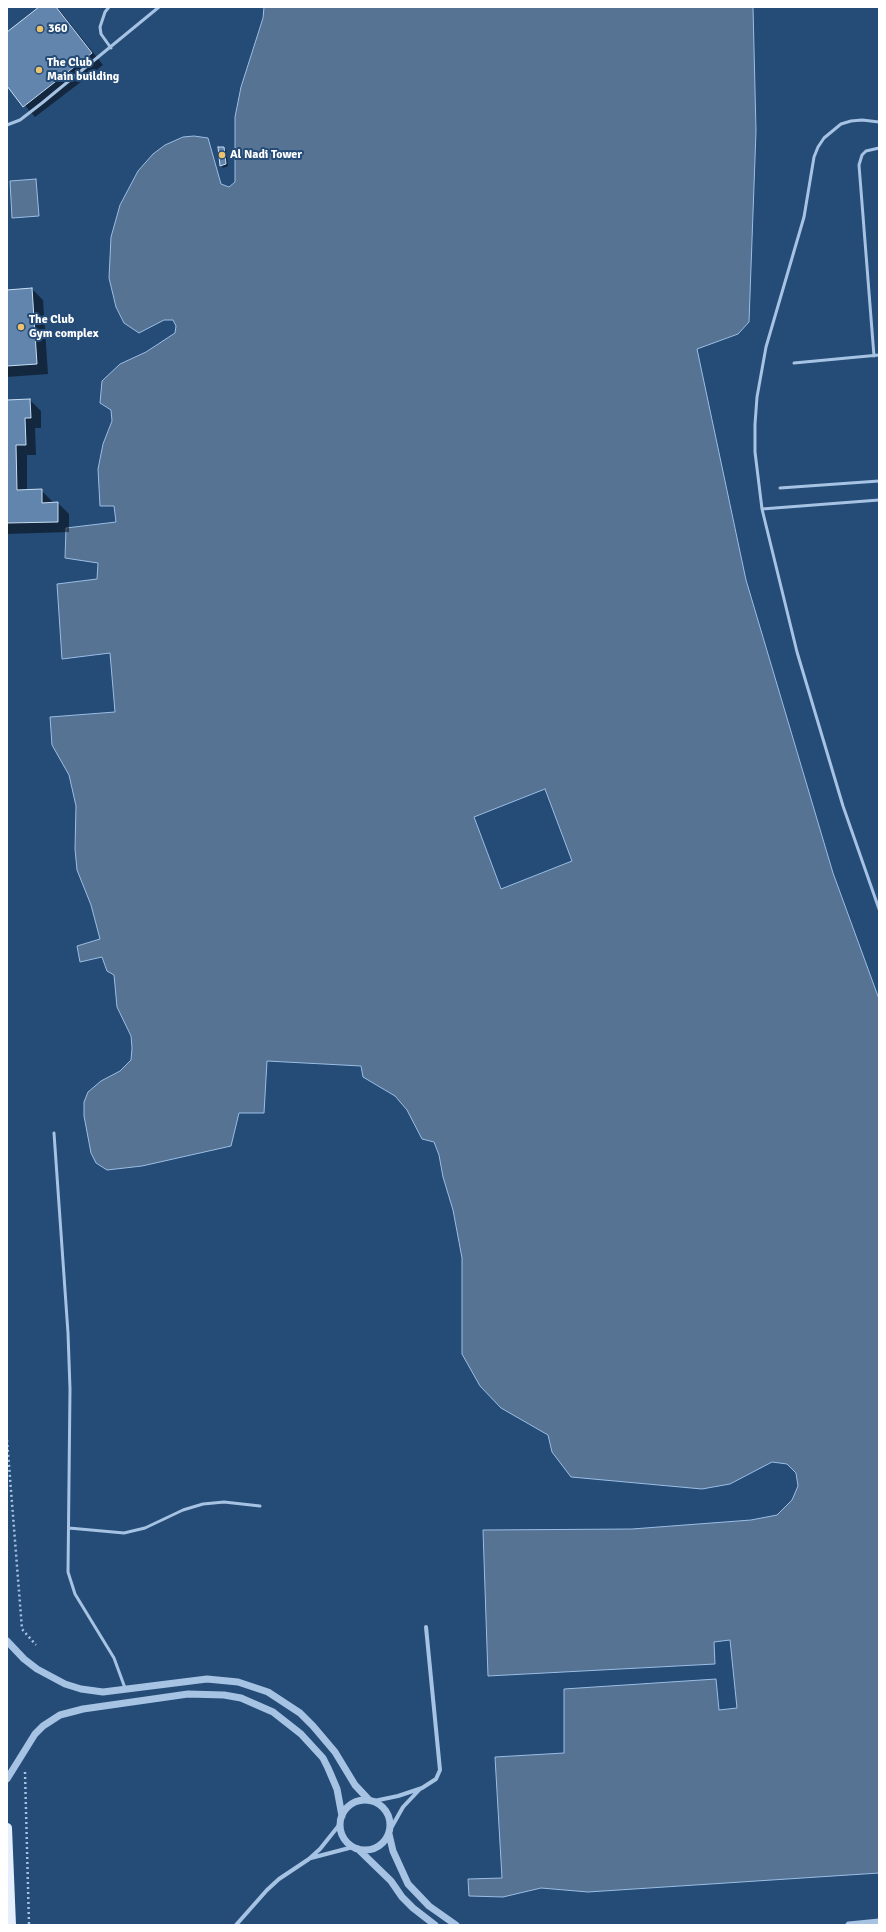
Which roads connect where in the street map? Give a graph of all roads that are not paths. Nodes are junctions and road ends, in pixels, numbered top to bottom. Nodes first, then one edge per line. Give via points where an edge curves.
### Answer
1 (108, 7) edge
2 (159, 7) edge
3 (111, 48) junction
4 (879, 122) edge
5 (7, 125) edge
6 (879, 148) edge
7 (879, 355) edge
8 (874, 356) junction
9 (794, 362) dead end
10 (879, 481) edge
11 (780, 488) dead end
12 (879, 500) edge
13 (762, 509) junction
14 (879, 909) edge
15 (54, 1133) dead end
16 (260, 1506) dead end
17 (69, 1528) junction
18 (426, 1627) dead end
19 (7, 1641) edge
20 (125, 1690) junction
21 (7, 1779) edge
22 (422, 1788) junction
23 (371, 1800) junction
24 (342, 1816) junction
25 (340, 1824) junction
26 (7, 1828) edge
27 (389, 1832) junction
28 (356, 1848) junction
29 (309, 1859) junction
30 (879, 1922) edge
31 (10, 1925) edge
32 (236, 1925) edge
33 (435, 1925) edge
34 (456, 1925) edge
35 (849, 1925) edge

1 - 3 lane via 100,27
2 - 3 lane
3 - 5 lane via 20,120
4 - 13 lane via 862,120 841,124 824,138 814,157 804,217 760,372 755,418 755,452
6 - 8 lane via 866,151 862,155 860,165
7 - 8 lane
8 - 9 lane
10 - 11 lane
12 - 13 lane
13 - 14 lane via 819,729
15 - 17 lane via 69,1354
16 - 17 lane via 224,1502 203,1504 183,1510 145,1528 124,1533
17 - 20 lane via 68,1560 71,1583 75,1594 114,1658
18 - 22 street via 441,1765 436,1779
19 - 20 street via 37,1669 65,1684 103,1692
20 - 23 street via 207,1679 238,1682 268,1692 300,1713 313,1726 335,1752 355,1785
21 - 24 street via 35,1734 60,1715 83,1709 188,1694 224,1695 252,1702 273,1712 301,1734 323,1758 337,1789
22 - 23 street via 398,1796
22 - 27 street via 403,1807
23 - 24 street via 353,1803 346,1808
23 - 27 street via 387,1812 390,1819
24 - 25 street
25 - 28 street via 342,1835
25 - 29 street
26 - 31 main road
27 - 28 street via 385,1840 373,1849
27 - 34 street via 396,1858 408,1884 429,1906
28 - 29 street
28 - 33 street via 387,1876 402,1898
29 - 32 street via 279,1879
30 - 35 street

